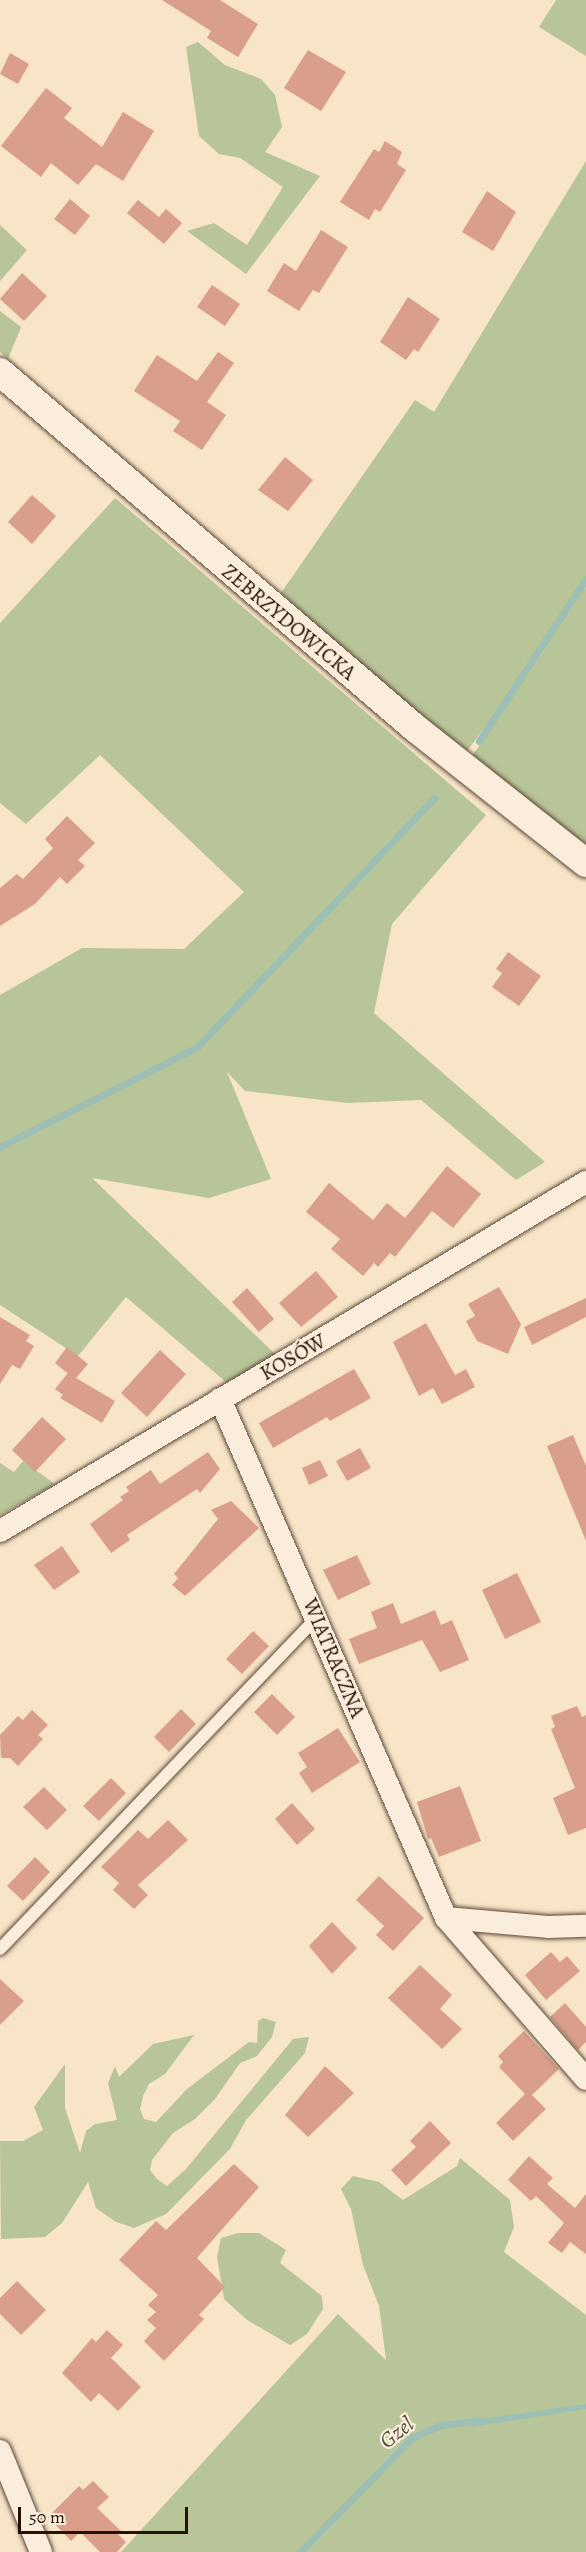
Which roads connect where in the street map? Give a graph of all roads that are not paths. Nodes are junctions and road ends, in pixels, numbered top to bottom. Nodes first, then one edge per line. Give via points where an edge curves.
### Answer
1 (0, 372) edge
2 (586, 864) edge
3 (586, 1182) edge
4 (220, 1399) junction
5 (0, 1531) edge
6 (317, 1617) junction
7 (446, 1918) junction
8 (586, 1926) edge
9 (0, 1949) edge
10 (586, 2079) edge
11 (0, 2451) edge
12 (41, 2552) edge

1 - 2 street, ZEBRZYDOWICKA via 415,728
3 - 4 street, KOSÓW
4 - 5 street, KOSÓW
4 - 6 street, WIATRACZNA
6 - 7 street, WIATRACZNA
6 - 9 lane
7 - 8 street via 548,1927
7 - 10 street, WIATRACZNA
11 - 12 street

